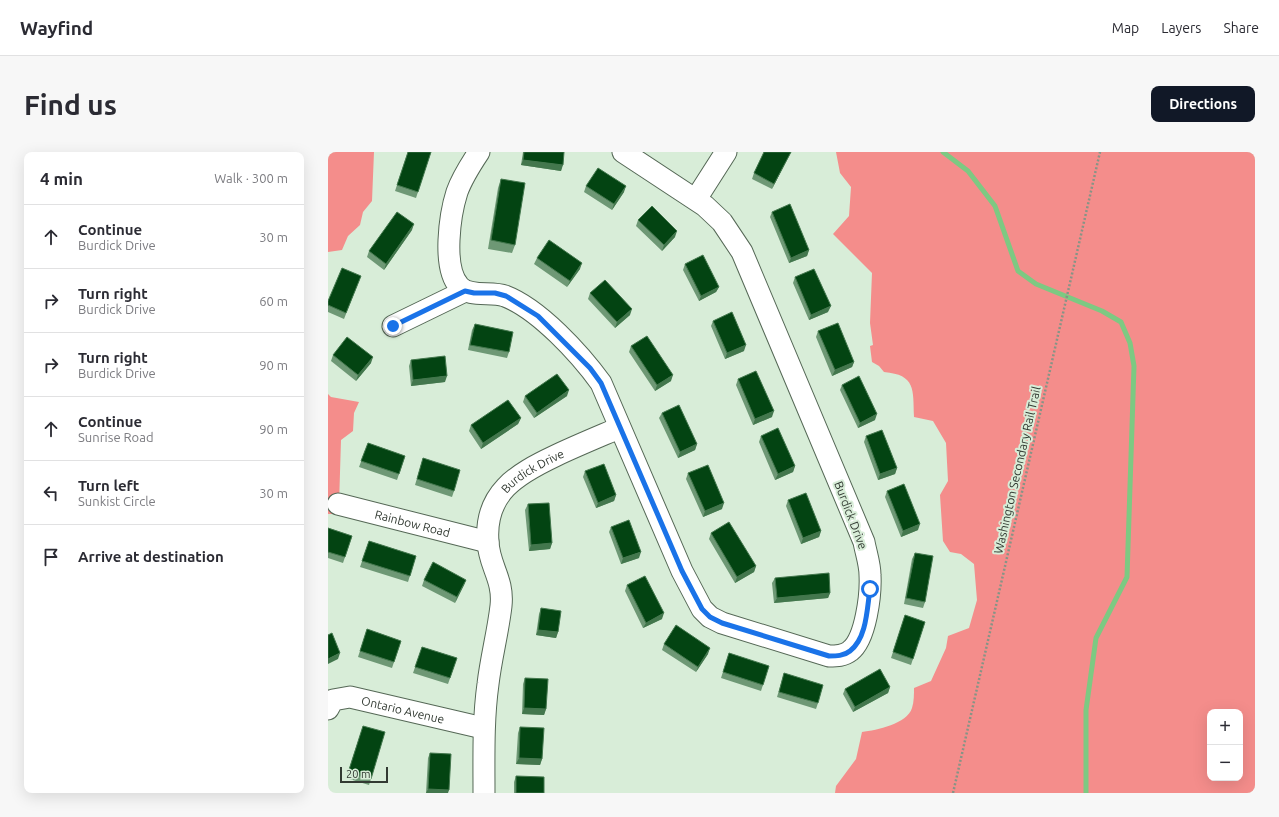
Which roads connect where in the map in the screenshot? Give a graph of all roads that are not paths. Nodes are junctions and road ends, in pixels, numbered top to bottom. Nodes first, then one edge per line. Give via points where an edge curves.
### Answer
1 (480, 152) edge
2 (623, 152) edge
3 (726, 152) edge
4 (696, 199) junction
5 (465, 291) junction
6 (393, 326) dead end
7 (619, 428) junction
8 (338, 504) dead end
9 (488, 542) junction
10 (328, 709) edge
11 (483, 728) junction
12 (484, 793) edge

1 - 5 street via 457,192 451,222 451,272
2 - 4 street, Burdick Drive
3 - 4 street
4 - 7 street, Burdick Drive via 722,222 742,252 864,542 870,573 870,589 864,624 858,642 850,651 843,655 829,656 710,617 702,609 682,571
5 - 6 street
5 - 7 street via 506,296 538,316 590,368 601,383
7 - 9 street, Burdick Drive via 576,446 517,476 500,494 489,515
8 - 9 street, Rainbow Road
9 - 11 street, Burdick Drive via 501,586 501,604
10 - 11 street, Ontario Avenue via 333,700 350,697
11 - 12 street, Burdick Drive

